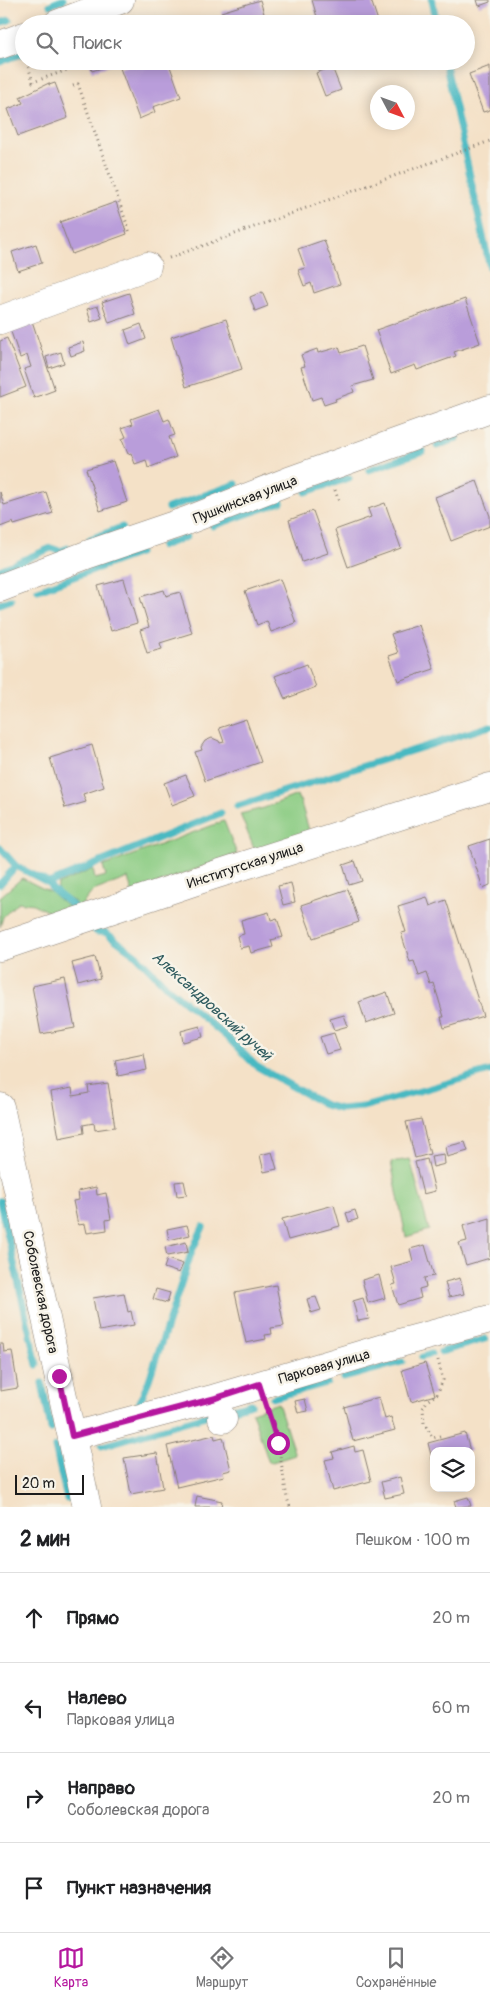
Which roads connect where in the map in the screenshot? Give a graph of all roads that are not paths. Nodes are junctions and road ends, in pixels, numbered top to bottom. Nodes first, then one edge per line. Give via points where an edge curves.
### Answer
1 (120, 0) edge
2 (81, 15) edge
3 (15, 39) edge
4 (0, 45) edge
5 (147, 266) road end
6 (0, 320) edge
7 (490, 409) edge
8 (0, 588) edge
9 (490, 787) edge
10 (0, 946) edge
11 (0, 1107) edge
12 (490, 1319) edge
13 (72, 1436) junction
14 (87, 1507) edge

1 - 2 street
3 - 4 street
5 - 6 street
7 - 8 street, Пушкинская улица
9 - 10 street, Институтская улица
11 - 13 street, Соболевская дорога
12 - 13 street, Парковая улица
13 - 14 street, Соболевская дорога

